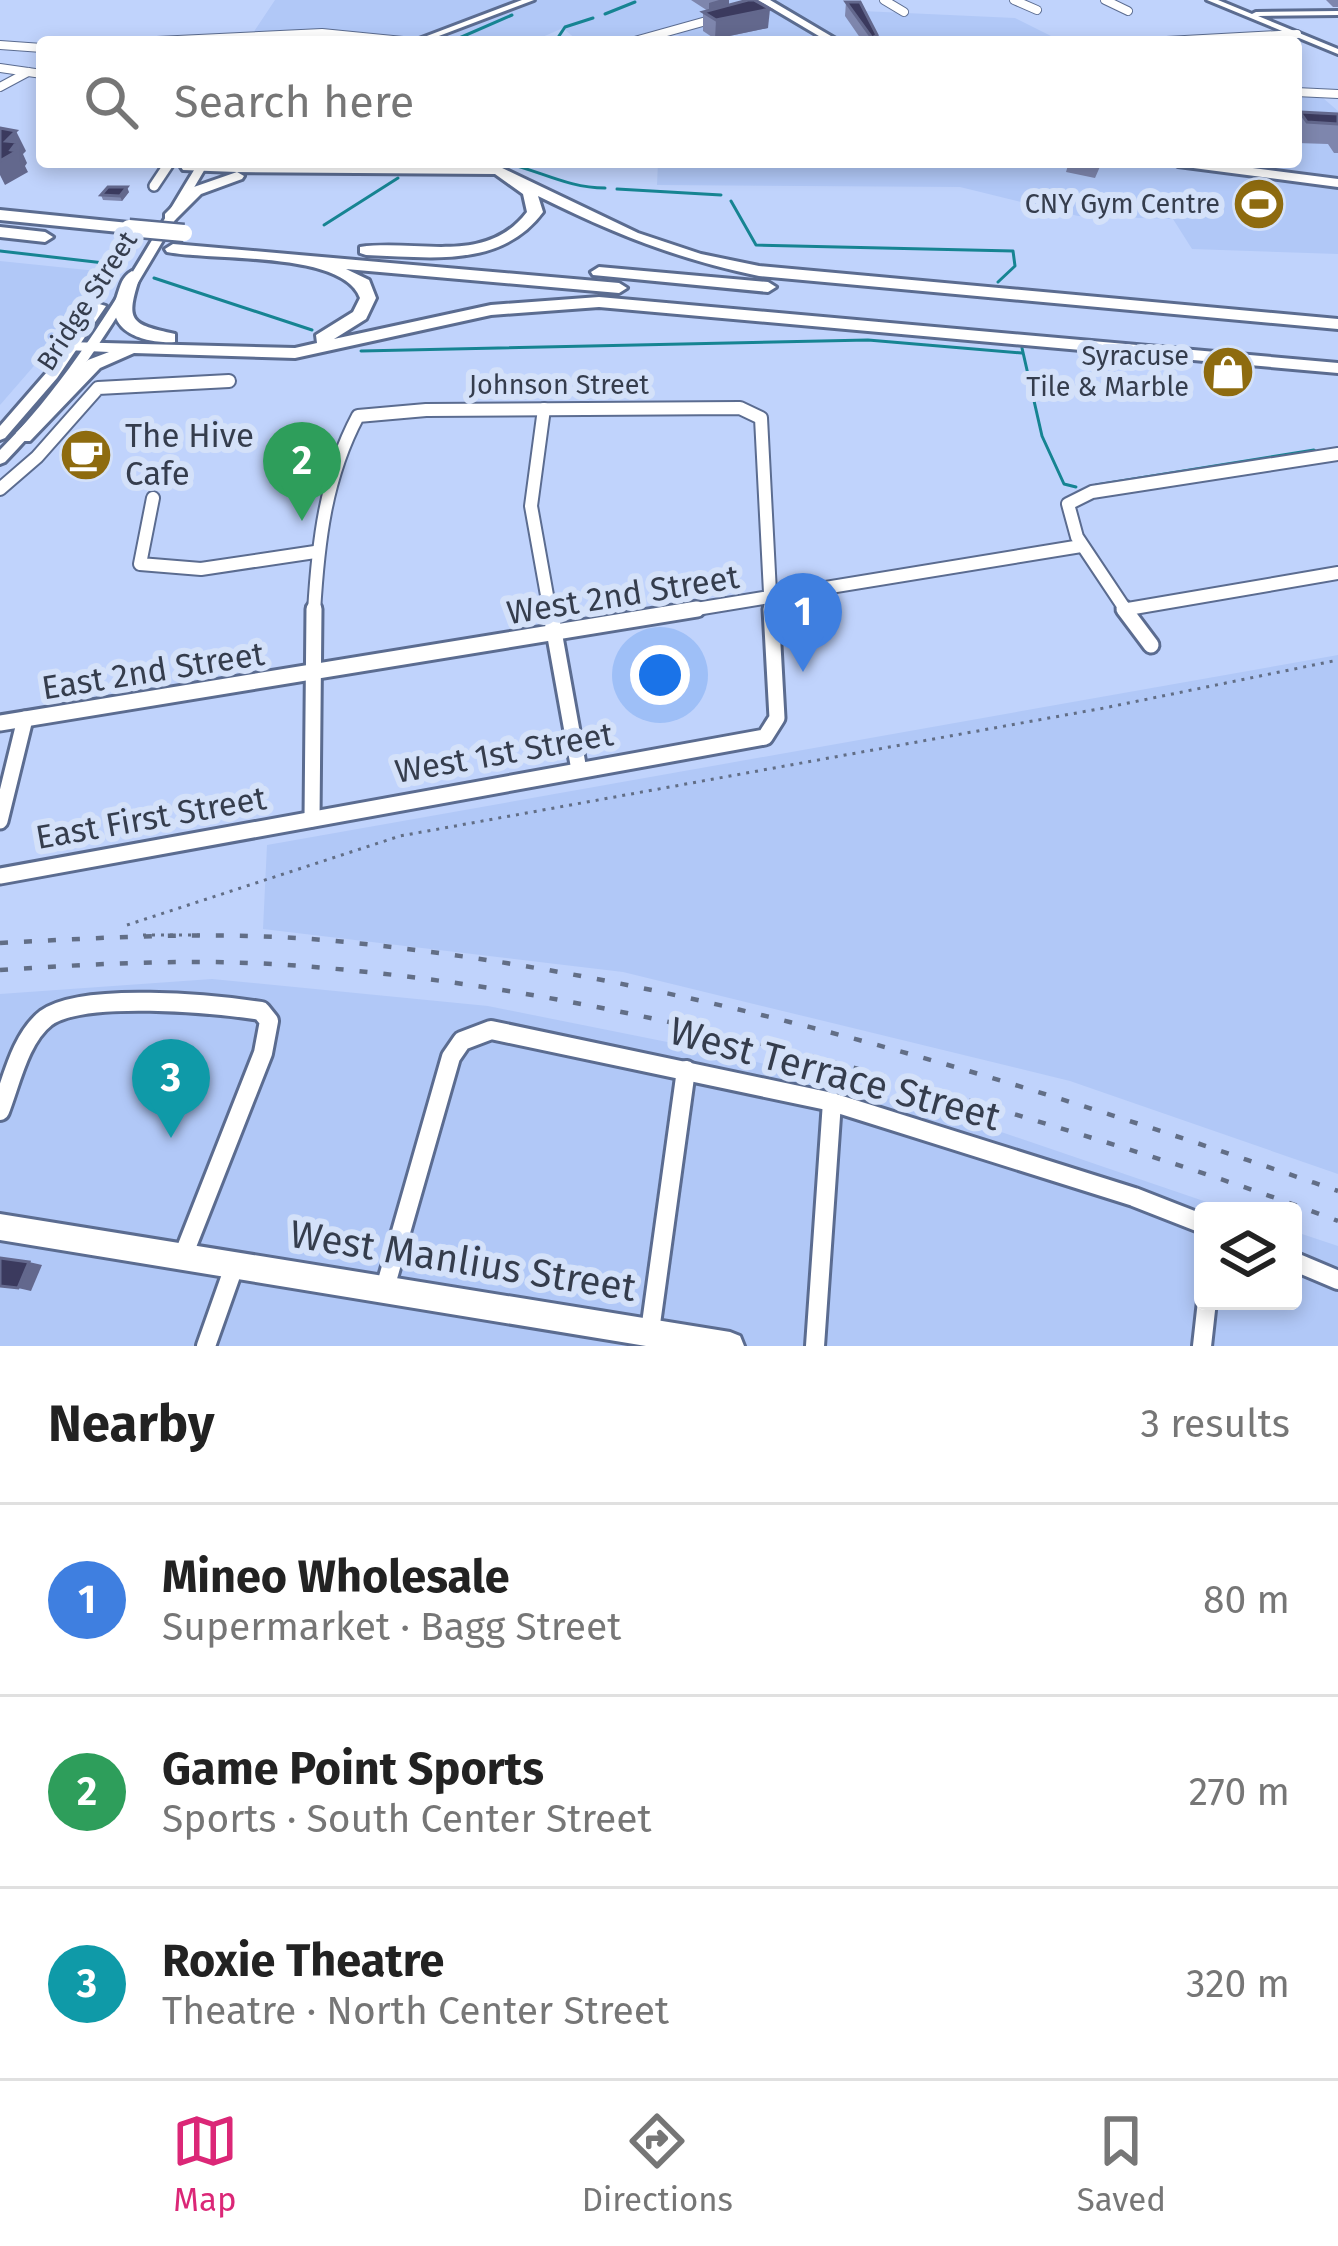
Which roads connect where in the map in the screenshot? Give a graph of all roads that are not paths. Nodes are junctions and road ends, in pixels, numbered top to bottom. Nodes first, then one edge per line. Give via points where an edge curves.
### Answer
1 (530, 0) edge
2 (763, 0) edge
3 (884, 0) edge
4 (1015, 0) edge
5 (1105, 0) edge
6 (1211, 0) edge
7 (746, 1) edge
8 (1037, 10) dead end
9 (1128, 11) dead end
10 (904, 12) dead end
11 (734, 14) edge
12 (1250, 14) junction
13 (1338, 14) edge
14 (1297, 34) junction
15 (283, 36) edge
16 (395, 36) edge
17 (431, 36) edge
18 (653, 36) edge
19 (806, 36) edge
20 (826, 36) edge
21 (1260, 36) edge
22 (1302, 36) edge
23 (1302, 36) edge
24 (0, 45) edge
25 (36, 48) edge
26 (1338, 52) edge
27 (0, 68) edge
28 (28, 72) junction
29 (36, 73) edge
30 (0, 87) edge
31 (1302, 92) edge
32 (1338, 94) edge
33 (189, 168) edge
34 (190, 168) edge
35 (191, 168) edge
36 (206, 168) edge
37 (294, 168) edge
38 (1234, 168) edge
39 (1273, 168) edge
40 (268, 172) junction
41 (1338, 179) edge
42 (154, 186) dead end
43 (0, 215) edge
44 (170, 217) junction
45 (0, 232) edge
46 (178, 241) junction
47 (366, 250) junction
48 (282, 259) junction
49 (132, 276) junction
50 (1006, 308) junction
51 (878, 312) junction
52 (1289, 319) junction
53 (1338, 324) edge
54 (1338, 337) edge
55 (84, 341) junction
56 (171, 345) junction
57 (1338, 352) edge
58 (1338, 368) edge
59 (229, 381) dead end
60 (544, 409) junction
61 (0, 435) edge
62 (23, 437) junction
63 (1338, 454) edge
64 (0, 459) edge
65 (0, 489) edge
66 (153, 498) dead end
67 (1081, 546) junction
68 (315, 552) junction
69 (1338, 574) edge
70 (773, 598) junction
71 (1127, 609) junction
72 (553, 634) junction
73 (1151, 645) dead end
74 (314, 672) junction
75 (25, 718) junction
76 (0, 723) edge
77 (579, 770) junction
78 (312, 819) junction
79 (0, 821) edge
80 (0, 876) edge
81 (686, 1070) junction
82 (832, 1102) junction
83 (0, 1111) edge
84 (1194, 1220) edge
85 (0, 1227) edge
86 (183, 1256) junction
87 (235, 1264) junction
88 (1302, 1265) edge
89 (1338, 1280) edge
90 (385, 1288) junction
91 (1206, 1310) edge
92 (650, 1331) junction
93 (688, 1342) edge
94 (206, 1346) edge
95 (730, 1346) edge
96 (815, 1346) edge
97 (1202, 1346) edge

1 - 17 main road
2 - 20 main road
3 - 10 street
4 - 8 street
5 - 9 street
6 - 12 street
7 - 19 main road
11 - 18 street
12 - 13 street
12 - 14 street
14 - 21 street
14 - 22 street
15 - 16 street
23 - 26 street
24 - 25 street
27 - 28 street
28 - 29 street
28 - 30 street
31 - 32 street
33 - 42 street
34 - 55 main road, Bridge Street
35 - 44 main road, Bridge Street
36 - 40 highway
37 - 52 highway via 499,170 632,236 759,271
38 - 41 main road
39 - 41 main road
40 - 44 highway via 213,182
40 - 47 highway via 482,173 520,184 534,198 531,220 490,245
43 - 46 highway, bridge
44 - 49 main road, Bridge Street
45 - 46 highway via 118,244
46 - 47 highway
46 - 48 highway
47 - 50 highway
48 - 51 highway
48 - 56 highway via 351,275 368,298 360,316 303,344
49 - 55 main road, Bridge Street
49 - 56 highway via 124,322
50 - 52 highway
50 - 54 highway
51 - 57 highway
51 - 58 highway
52 - 53 highway
55 - 56 highway
55 - 61 main road, Bridge Street
55 - 62 main road, Bridge Street
56 - 58 highway via 296,353 466,314 599,302
56 - 62 highway via 94,364
59 - 65 street via 98,388
60 - 68 street, Johnson Street via 361,415 336,467
60 - 70 street, Johnson Street via 756,413
60 - 72 street via 531,506
62 - 64 main road, Bridge Street
63 - 67 street via 1092,493 1068,504
66 - 68 street via 139,555 148,568
67 - 70 street, West 2nd Street
67 - 71 street
68 - 74 street
69 - 71 street
70 - 72 street, West 2nd Street
70 - 77 street, West 1st Street via 774,728 765,737
71 - 73 street
72 - 74 street, West 2nd Street
72 - 77 street
74 - 75 street, East 2nd Street
74 - 78 street
75 - 76 street, East 2nd Street
75 - 79 street
77 - 78 street, West 1st Street
78 - 80 street, East First Street
81 - 82 street, West Terrace Street
81 - 90 street, West Terrace Street via 491,1030 462,1041
81 - 92 street
82 - 84 street, West Terrace Street
82 - 96 street
83 - 86 street via 50,1014 71,1006 261,1011 268,1021 263,1053
85 - 86 main road, West Manlius Street
86 - 87 main road, West Manlius Street
87 - 90 main road, West Manlius Street
87 - 94 street
88 - 89 street
90 - 92 main road, West Manlius Street
91 - 97 street
92 - 93 main road, West Manlius Street
93 - 95 main road, West Manlius Street

